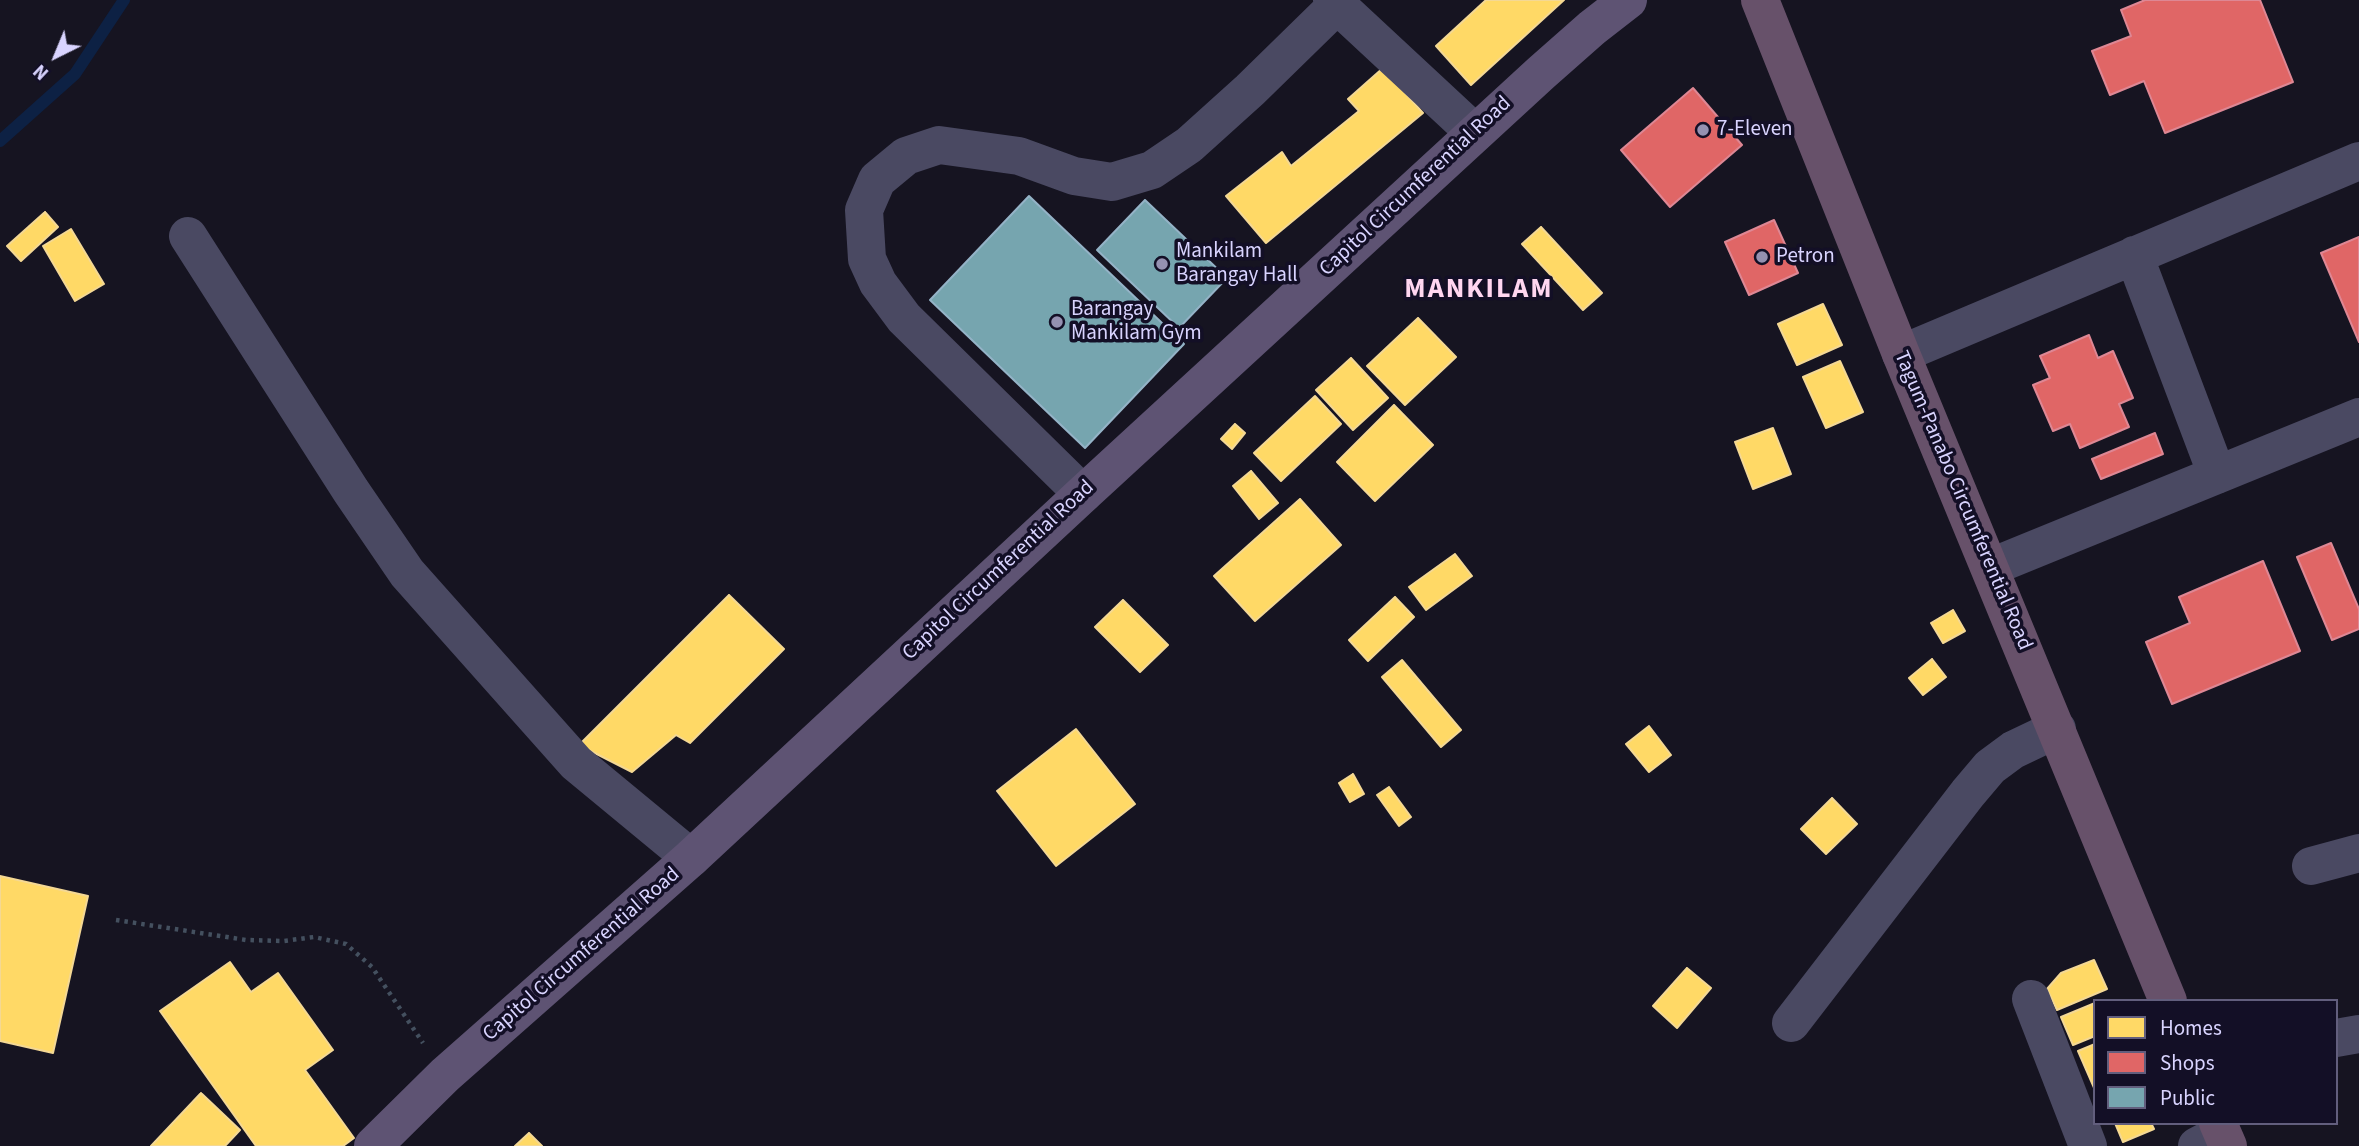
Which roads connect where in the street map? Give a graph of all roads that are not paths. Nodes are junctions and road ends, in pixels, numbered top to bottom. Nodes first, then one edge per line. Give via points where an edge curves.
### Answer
1 (1628, 0) edge
2 (1760, 0) edge
3 (1335, 2) edge
4 (1475, 133) junction
5 (2359, 161) edge
6 (188, 236) dead end
7 (2134, 255) junction
8 (1901, 354) junction
9 (2359, 417) edge
10 (2217, 475) junction
11 (1083, 494) junction
12 (1991, 567) junction
13 (2057, 729) junction
14 (2359, 853) edge
15 (691, 858) junction
16 (2311, 866) dead end
17 (2031, 999) dead end
18 (2167, 999) edge
19 (1790, 1023) dead end
20 (2359, 1034) edge
21 (2338, 1038) edge
22 (373, 1146) edge
23 (2088, 1146) edge

1 - 4 main road, Capitol Circumferential Road
2 - 8 highway, Tagum-Panabo Circumferential Road
3 - 4 street
3 - 11 street via 1250,90 1189,145 1152,170 1112,182 1074,176 1019,156 939,145 906,156 877,180 864,210 867,259 878,283 904,318
4 - 11 main road, Capitol Circumferential Road
5 - 7 street
6 - 15 street via 407,573 576,763
7 - 8 street
7 - 10 street
8 - 12 highway, Tagum-Panabo Circumferential Road
9 - 10 street
10 - 12 street
11 - 15 main road, Capitol Circumferential Road
12 - 13 highway, Tagum-Panabo Circumferential Road
13 - 18 highway, Tagum-Panabo Circumferential Road
13 - 19 street via 1990,767
14 - 16 street
15 - 22 main road, Capitol Circumferential Road via 445,1075
17 - 23 street
20 - 21 street

